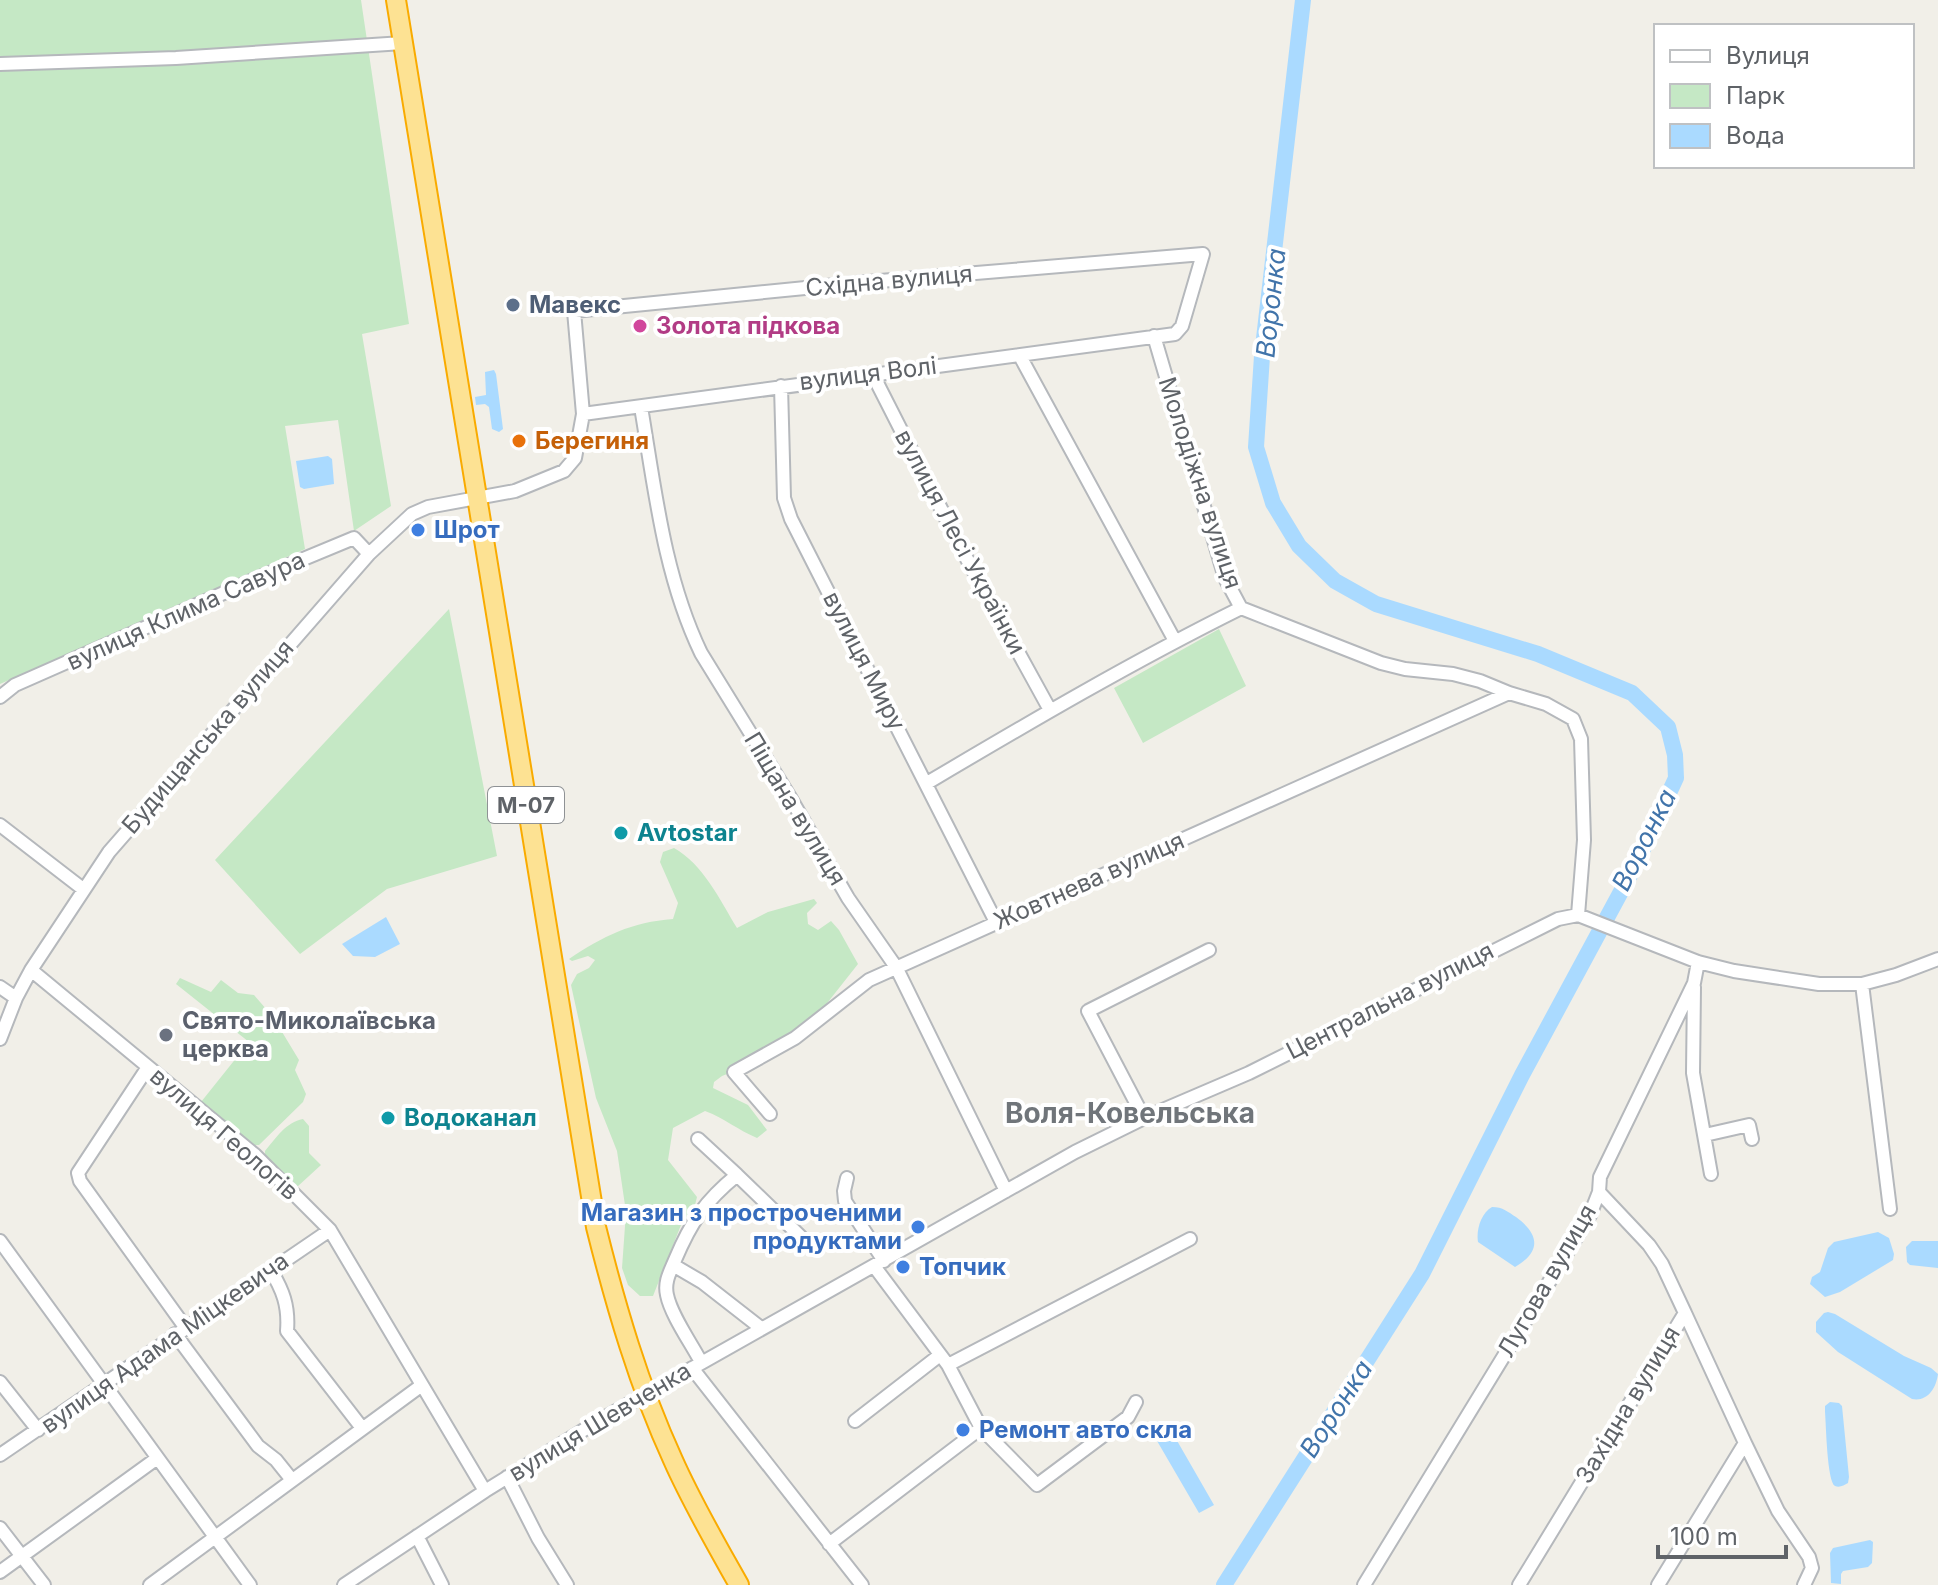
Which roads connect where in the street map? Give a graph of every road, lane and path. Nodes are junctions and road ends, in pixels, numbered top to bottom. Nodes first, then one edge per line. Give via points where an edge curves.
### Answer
1 (396, 0) edge
2 (403, 43) junction
3 (0, 64) edge
4 (574, 311) joint
5 (1154, 336) junction
6 (1020, 356) junction
7 (872, 373) junction
8 (781, 386) junction
9 (641, 407) junction
10 (583, 414) junction
11 (476, 500) junction
12 (369, 554) junction
13 (1241, 608) junction
14 (1175, 641) junction
15 (1509, 693) junction
16 (0, 697) edge
17 (1050, 710) junction
18 (927, 783) junction
19 (0, 825) edge
20 (83, 889) junction
21 (1578, 915) junction
22 (996, 922) junction
23 (1209, 950) dead end
24 (1937, 959) edge
25 (1698, 962) junction
26 (896, 967) junction
27 (31, 970) junction
28 (1694, 983) junction
29 (1862, 984) junction
30 (0, 987) edge
31 (16, 998) junction
32 (0, 1039) edge
33 (148, 1067) junction
34 (770, 1114) dead end
35 (1144, 1118) junction
36 (1705, 1135) junction
37 (698, 1139) dead end
38 (1752, 1139) dead end
39 (1711, 1174) dead end
40 (737, 1175) junction
41 (847, 1178) dead end
42 (1006, 1191) junction
43 (1599, 1192) junction
44 (1890, 1209) dead end
45 (330, 1230) junction
46 (801, 1237) dead end
47 (1190, 1239) dead end
48 (0, 1241) edge
49 (673, 1265) junction
50 (874, 1266) junction
51 (270, 1269) junction
52 (1685, 1313) junction
53 (761, 1328) junction
54 (180, 1330) junction
55 (944, 1360) junction
56 (696, 1365) junction
57 (0, 1382) edge
58 (102, 1384) junction
59 (422, 1385) junction
60 (646, 1395) junction
61 (1136, 1402) dead end
62 (855, 1421) dead end
63 (362, 1428) junction
64 (981, 1428) junction
65 (38, 1430) junction
66 (1745, 1443) junction
67 (0, 1455) edge
68 (156, 1459) junction
69 (507, 1477) junction
70 (292, 1480) junction
71 (485, 1491) junction
72 (0, 1528) edge
73 (417, 1536) junction
74 (215, 1538) junction
75 (829, 1544) junction
76 (21, 1556) junction
77 (0, 1572) edge
78 (44, 1585) edge
79 (150, 1585) edge
80 (250, 1585) edge
81 (344, 1585) edge
82 (442, 1585) edge
83 (567, 1585) edge
84 (739, 1585) edge
85 (862, 1585) edge
86 (1364, 1585) edge
87 (1519, 1585) edge
88 (1658, 1585) edge
89 (1804, 1585) edge

1 - 2 highway, М-07
2 - 3 street
2 - 11 highway, М-07
4 - 5 street, Східна вулиця via 1203,254 1182,326 1175,334
4 - 10 street, Будищанська вулиця
5 - 6 street, вулиця Волі
5 - 13 street, Молодіжна вулиця via 1225,578
6 - 7 street, вулиця Волі
6 - 14 street
7 - 8 street, вулиця Волі
7 - 17 street, вулиця Лесі Українки
8 - 9 street, вулиця Волі
8 - 18 street, вулиця Миру via 784,498 791,519
9 - 10 street, вулиця Волі
9 - 26 street, Піщана вулиця via 676,595 689,629 848,898
10 - 11 street, Будищанська вулиця via 575,458 564,471
11 - 12 street, Будищанська вулиця via 412,514
11 - 60 highway, М-07 via 596,1227
12 - 16 street, вулиця Клима Савура via 354,538 15,685
12 - 20 street, Будищанська вулиця via 131,825
13 - 14 street
13 - 15 street, Молодіжна вулиця via 1381,663 1453,674
14 - 17 street
15 - 21 street, Молодіжна вулиця via 1555,709 1579,729 1584,840
15 - 22 street, Жовтнева вулиця
17 - 18 street
18 - 22 street, вулиця Миру
19 - 20 street
20 - 27 street, Будищанська вулиця
21 - 25 street
21 - 35 street, Центральна вулиця via 1511,940 1249,1073
22 - 26 street, Жовтнева вулиця
23 - 35 street via 1088,1011
24 - 29 street
25 - 28 street, Лугова вулиця
25 - 29 street via 1819,984
26 - 34 street, Жовтнева вулиця via 858,988 795,1038 734,1072
26 - 42 street, Піщана вулиця
27 - 31 street, Будищанська вулиця
27 - 33 street, вулиця Геологів
28 - 36 street via 1693,1073
28 - 43 street, Лугова вулиця via 1600,1177
29 - 44 street
30 - 31 street
31 - 32 street, Будищанська вулиця
33 - 45 street, вулиця Геологів via 255,1155
33 - 54 street via 78,1173
35 - 42 street, Центральна вулиця
36 - 38 street via 1749,1125
36 - 39 street
37 - 40 street
40 - 46 street
40 - 49 street via 699,1211
41 - 50 street via 845,1201
42 - 50 street, Центральна вулиця
43 - 52 street, Західна вулиця via 1649,1245
43 - 86 street, Лугова вулиця via 1590,1215
45 - 51 street, вулиця Адама Міцкевича
45 - 59 street, вулиця Геологів
47 - 55 street
48 - 58 street
49 - 53 street
49 - 56 street via 665,1284 667,1299
50 - 53 street, вулиця Шевченка
50 - 55 street
51 - 54 street, вулиця Адама Міцкевича
51 - 63 street via 283,1290 287,1331
52 - 66 street
52 - 87 street, Західна вулиця
53 - 56 street, вулиця Шевченка
54 - 58 street, вулиця Адама Міцкевича
54 - 70 street via 258,1446
55 - 62 street
55 - 64 street
56 - 60 street, вулиця Шевченка
56 - 75 street
57 - 65 street
58 - 65 street, вулиця Адама Міцкевича
58 - 68 street
59 - 63 street
59 - 71 street, вулиця Геологів
60 - 69 street, вулиця Шевченка
60 - 84 highway, М-07 via 673,1460
61 - 64 street via 1128,1417 1037,1485
63 - 70 street
64 - 75 street
65 - 67 street, вулиця Адама Міцкевича
66 - 88 street
66 - 89 street via 1778,1511 1809,1557 1812,1568
68 - 74 street
68 - 76 street
69 - 71 street, вулиця Шевченка
69 - 83 street
70 - 74 street
71 - 73 street, вулиця Шевченка
72 - 76 street
73 - 81 street, вулиця Шевченка
73 - 82 street
74 - 79 street
74 - 80 street
75 - 85 street
76 - 77 street
76 - 78 street

